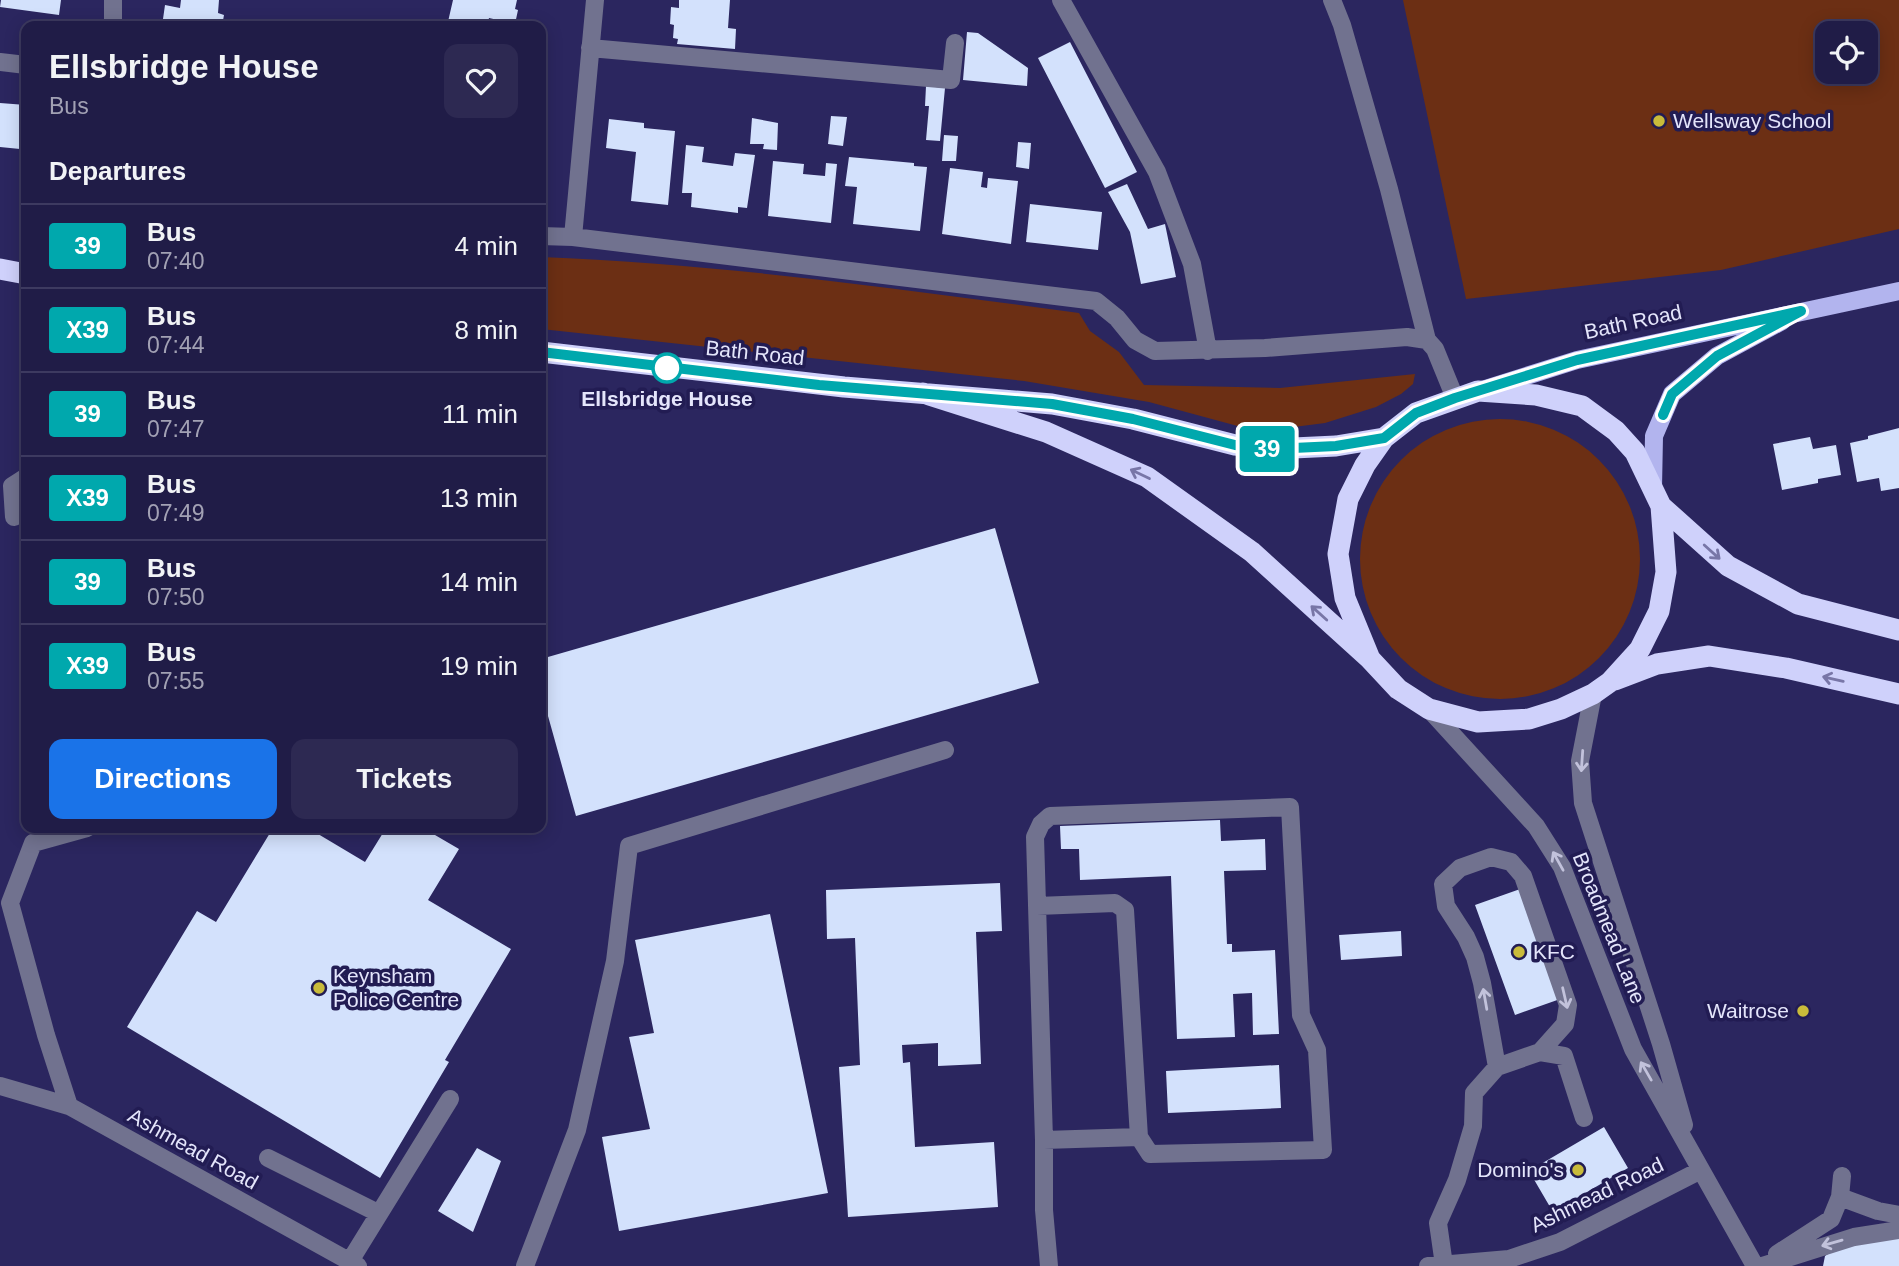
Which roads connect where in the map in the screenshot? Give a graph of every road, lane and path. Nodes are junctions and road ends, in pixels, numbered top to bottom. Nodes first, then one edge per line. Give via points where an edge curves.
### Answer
1 (113, 0) edge
2 (595, 0) edge
3 (1061, 0) edge
4 (1332, 0) edge
5 (113, 21) edge
6 (955, 44) dead end
7 (590, 48) junction
8 (0, 62) edge
9 (21, 64) edge
10 (546, 236) edge
11 (573, 237) junction
12 (0, 269) edge
13 (21, 273) edge
14 (1899, 291) edge
15 (1801, 311) junction
16 (1427, 340) junction
17 (1208, 351) junction
18 (546, 353) edge
19 (1478, 391) junction
20 (923, 393) junction
21 (1455, 398) junction
22 (1384, 438) junction
23 (21, 480) edge
24 (1657, 497) junction
25 (15, 517) dead end
26 (1899, 630) edge
27 (1370, 659) junction
28 (1602, 688) junction
29 (1899, 694) edge
30 (1429, 709) junction
31 (945, 750) dead end
32 (69, 833) edge
33 (1037, 906) junction
34 (1540, 1052) junction
35 (1497, 1067) junction
36 (0, 1086) edge
37 (450, 1099) dead end
38 (69, 1106) junction
39 (1584, 1118) dead end
40 (1139, 1137) junction
41 (1044, 1140) junction
42 (1692, 1151) junction
43 (268, 1158) dead end
44 (1701, 1170) junction
45 (1842, 1175) dead end
46 (1840, 1197) junction
47 (378, 1213) junction
48 (1899, 1215) edge
49 (1899, 1230) edge
50 (354, 1264) edge
51 (1444, 1265) edge
52 (525, 1266) edge
53 (1049, 1266) edge
54 (1428, 1266) edge
55 (1759, 1266) edge

1 - 5 street
2 - 7 street
3 - 17 street via 1157,172 1192,264
4 - 16 street
6 - 7 street via 951,80
7 - 11 street
8 - 9 street
10 - 11 street
11 - 17 street via 1096,301 1135,340 1155,351
12 - 13 highway
14 - 15 main road, Bath Road
15 - 19 main road, Bath Road via 1577,360
15 - 24 main road, Bath Road via 1717,356 1672,394 1654,436
16 - 17 street via 1406,337
16 - 21 street
18 - 20 highway, Bath Road
19 - 21 highway
19 - 24 highway via 1536,395 1582,406 1635,452
20 - 22 highway via 1052,404 1272,449
27 -> 20 highway via 1252,552 1147,477 1046,432
21 - 22 highway via 1416,413
22 - 27 highway via 1364,465 1349,499 1338,554 1345,598
23 - 25 street via 12,486
24 -> 26 highway via 1728,566 1798,604
24 - 28 highway via 1666,572 1659,611 1640,649
27 - 30 highway via 1398,689
29 -> 28 highway via 1709,656 1657,664
28 - 30 highway via 1530,719 1478,722
28 -> 42 street, Broadmead Lane via 1580,761 1583,803
42 -> 30 street, Broadmead Lane via 1633,1049 1562,867 1536,826
31 - 52 street via 629,846 615,961 577,1130
32 - 38 street via 33,843 10,903
33 - 40 street via 1115,903 1125,910
33 - 40 street via 1035,837 1049,816 1290,807 1301,1016 1317,1050 1323,1150 1150,1154
33 - 41 street
34 - 35 street
35 -> 34 street via 1475,957 1446,906 1443,884 1460,868 1491,857 1511,862 1523,876 1568,1005 1564,1024
34 - 39 street via 1564,1056
35 - 51 street via 1474,1093 1473,1126 1438,1223
36 - 38 street, Ashmead Road
37 - 47 street
38 - 50 street, Ashmead Road
40 - 41 street
41 - 53 street
42 - 44 street, Broadmead Lane
43 - 47 street
44 - 51 street, Ashmead Road via 1560,1242 1509,1259
44 - 55 street, Broadmead Lane
45 - 46 street
46 - 48 street
46 - 55 street via 1831,1219
47 - 50 street
49 -> 55 street via 1854,1237
51 - 54 street, Ashmead Road

